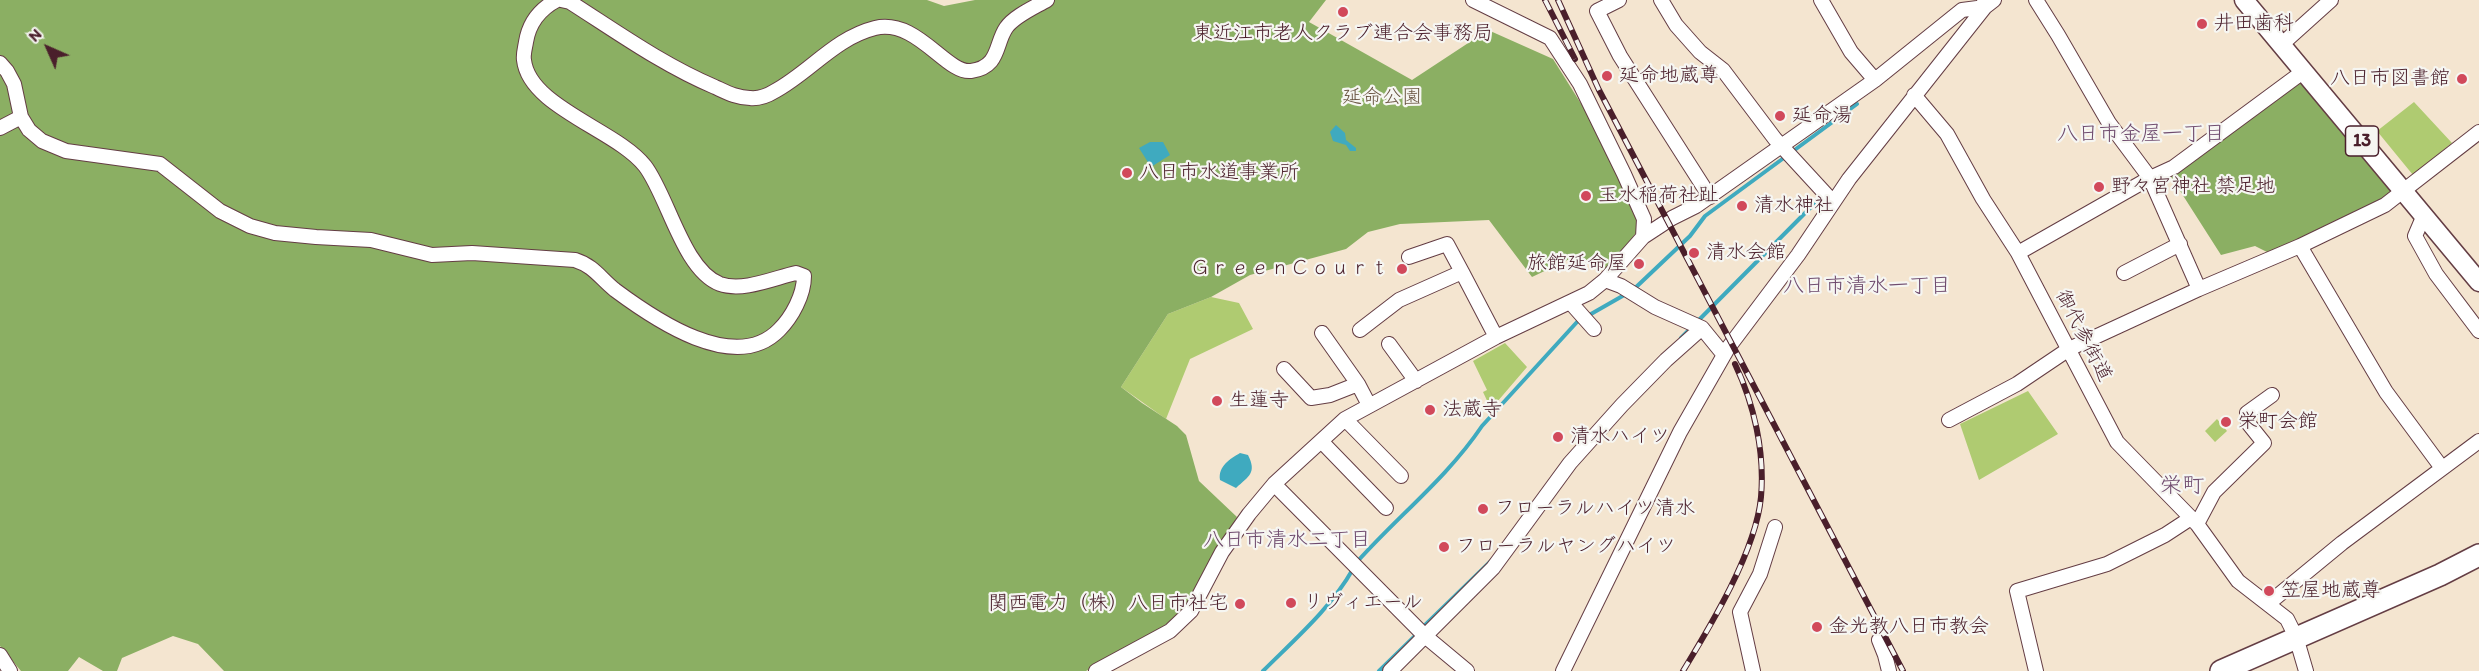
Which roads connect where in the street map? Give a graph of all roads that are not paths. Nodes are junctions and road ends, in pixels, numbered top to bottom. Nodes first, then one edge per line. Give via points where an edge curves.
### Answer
1 (559, 0) edge
2 (1047, 0) edge
3 (1473, 0) edge
4 (1619, 0) edge
5 (1661, 0) edge
6 (1821, 0) edge
7 (2036, 0) edge
8 (2244, 0) edge
9 (2331, 0) edge
10 (1988, 2) edge
11 (2281, 45) junction
12 (0, 63) edge
13 (2304, 71) junction
14 (1875, 80) junction
15 (1914, 95) junction
16 (21, 117) junction
17 (0, 128) edge
18 (2479, 132) edge
19 (1781, 146) junction
20 (2150, 178) junction
21 (2402, 190) junction
22 (1710, 196) junction
23 (1833, 202) junction
24 (2424, 215) junction
25 (1642, 237) junction
26 (2180, 244) junction
27 (2300, 246) junction
28 (2018, 254) junction
29 (1409, 257) dead end
30 (1462, 272) junction
31 (2124, 273) dead end
32 (1605, 280) junction
33 (2479, 282) edge
34 (2199, 289) junction
35 (1570, 302) junction
36 (2474, 313) edge
37 (1702, 328) junction
38 (1594, 329) dead end
39 (1360, 330) dead end
40 (2479, 331) edge
41 (1322, 333) dead end
42 (1496, 338) junction
43 (1389, 344) dead end
44 (2069, 349) junction
45 (1724, 355) junction
46 (1284, 369) dead end
47 (1416, 381) junction
48 (1358, 384) junction
49 (2271, 395) dead end
50 (1369, 405) junction
51 (1345, 419) junction
52 (1949, 420) dead end
53 (1321, 441) junction
54 (2479, 441) edge
55 (2442, 468) junction
56 (1401, 476) dead end
57 (1274, 484) junction
58 (1386, 508) dead end
59 (2194, 521) junction
60 (1775, 527) dead end
61 (2479, 555) edge
62 (2269, 603) junction
63 (1425, 636) junction
64 (2296, 637) junction
65 (1879, 640) dead end
66 (0, 655) edge
67 (10, 671) edge
68 (1096, 671) edge
69 (1390, 671) edge
70 (1467, 671) edge
71 (1563, 671) edge
72 (1753, 671) edge
73 (1889, 671) edge
74 (2036, 671) edge
75 (2221, 671) edge
76 (2306, 671) edge

1 - 2 street via 570,2 698,80 748,98 761,98 776,91 839,44 876,28 886,27 916,37 962,71 973,71 994,57 1007,26
1 - 16 street via 544,7 533,22 524,60 529,76 556,103 639,158 692,257 710,278 736,286 796,273 804,276 804,285 787,321 772,338 754,347 730,347 679,331 641,309 588,264 575,260 472,253 432,255 371,240 275,233 250,226 220,211 159,164 66,151 42,141
3 - 25 street via 1550,38 1580,84 1624,174 1644,219
4 - 22 street via 1598,11 1620,56
5 - 19 street via 1676,25 1723,70
6 - 14 street via 1851,52
7 - 20 street via 2109,123
8 - 11 main road, 13
9 - 11 street
10 - 14 street via 1962,10
10 - 15 street
11 - 13 main road, 13
12 - 16 street via 14,84
13 - 20 street via 2174,167
13 - 21 main road, 13
14 - 19 street
15 - 23 street
15 - 28 street, 御代参街道 via 1947,134
16 - 17 street
18 - 21 street
19 - 22 street
19 - 23 street
20 - 26 street
20 - 28 street
21 - 24 main road, 13
21 - 27 street via 2385,205
22 - 25 street
23 - 45 street
24 - 33 main road, 13
24 - 36 street via 2415,236 2436,274
25 - 32 street
26 - 31 street
26 - 34 street
27 - 34 street
27 - 55 street via 2386,392
28 - 44 street, 御代参街道
29 - 30 street via 1447,244
30 - 39 street via 1399,300
30 - 42 street
32 - 35 street
32 - 37 street
34 - 44 street
35 - 38 street
35 - 42 street
36 - 40 street
37 - 45 street
37 - 63 street via 1666,360 1570,463
41 - 48 street
42 - 47 street
43 - 47 street
44 - 52 street via 2017,384
44 - 59 street, 御代参街道 via 2117,442
45 - 71 street via 1680,432
46 - 48 street via 1311,398
47 - 50 street
48 - 50 street
49 - 59 street via 2247,413 2248,423 2264,443 2214,492
50 - 51 street
51 - 53 street
51 - 56 street
53 - 57 street
53 - 58 street
54 - 55 street
55 - 62 street
57 - 63 street
57 - 68 street via 1222,552 1191,611 1170,631
59 - 62 street, 御代参街道 via 2238,581
59 - 74 street via 2106,564 2017,591
60 - 72 street via 1761,573 1740,612
61 - 64 highway
62 - 64 street, 御代参街道 via 2287,619
63 - 69 street
63 - 70 street
64 - 75 highway
64 - 76 street, 御代参街道
65 - 73 street
66 - 67 street

